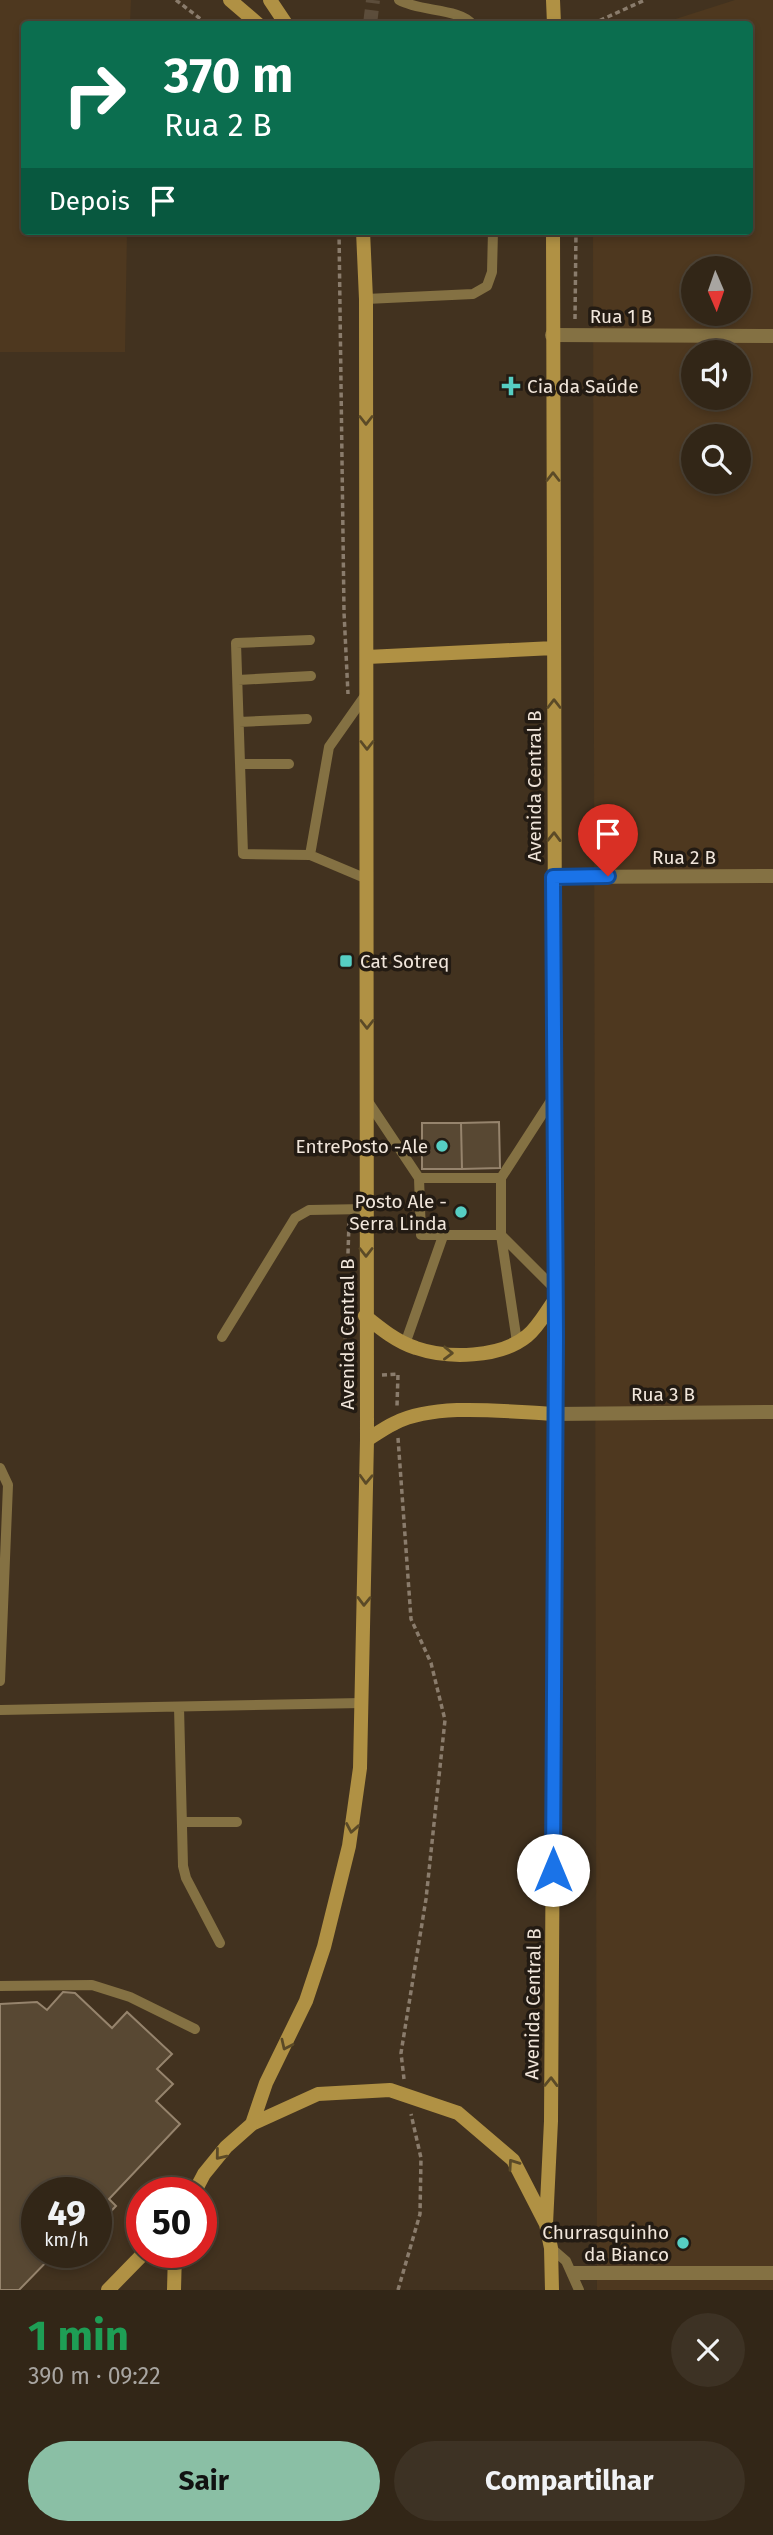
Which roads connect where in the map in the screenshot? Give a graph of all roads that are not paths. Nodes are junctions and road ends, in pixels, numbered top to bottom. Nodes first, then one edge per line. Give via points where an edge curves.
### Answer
1 (230, 0) edge
2 (270, 0) edge
3 (400, 0) edge
4 (553, 0) edge
5 (254, 21) edge
6 (284, 21) edge
7 (467, 21) edge
8 (554, 21) edge
9 (363, 235) edge
10 (493, 235) edge
11 (553, 235) edge
12 (366, 299) junction
13 (552, 335) junction
14 (773, 336) edge
15 (310, 640) dead end
16 (554, 648) junction
17 (367, 657) junction
18 (310, 676) dead end
19 (238, 680) junction
20 (367, 693) junction
21 (307, 719) dead end
22 (239, 722) junction
23 (240, 764) junction
24 (289, 764) dead end
25 (310, 855) junction
26 (773, 876) edge
27 (553, 877) junction
28 (367, 879) junction
29 (554, 1096) junction
30 (367, 1100) junction
31 (419, 1178) junction
32 (501, 1178) junction
33 (366, 1209) junction
34 (501, 1235) junction
35 (443, 1236) junction
36 (554, 1295) junction
37 (365, 1316) junction
38 (222, 1336) dead end
39 (517, 1342) junction
40 (405, 1343) junction
41 (773, 1412) edge
42 (554, 1413) junction
43 (367, 1440) junction
44 (0, 1468) edge
45 (0, 1681) edge
46 (362, 1703) junction
47 (179, 1707) junction
48 (0, 1710) edge
49 (181, 1822) junction
50 (237, 1822) dead end
51 (220, 1943) dead end
52 (0, 1986) edge
53 (195, 2029) dead end
54 (252, 2124) junction
55 (202, 2177) edge
56 (546, 2224) junction
57 (551, 2248) junction
58 (129, 2268) edge
59 (175, 2268) edge
60 (574, 2273) junction
61 (773, 2273) edge
62 (108, 2290) edge
63 (174, 2290) edge
64 (552, 2290) edge
65 (579, 2290) edge

1 - 5 main road
2 - 6 main road
3 - 7 lane
4 - 8 main road
9 - 12 main road, Avenida Central B
10 - 12 lane via 492,272 487,286 473,295
11 - 13 main road, Avenida Central B
12 -> 17 main road, Avenida Central B
13 - 14 street, Rua 1 B
16 -> 13 main road, Avenida Central B
15 - 19 lane via 236,643
16 - 17 main road
27 -> 16 main road, Avenida Central B
17 - 20 main road, Avenida Central B
18 - 19 lane
19 - 22 lane
20 - 25 lane via 329,747
20 -> 28 main road, Avenida Central B
21 - 22 lane
22 - 23 lane
23 - 24 lane
23 - 25 lane via 243,854
25 - 28 lane
26 - 27 street, Rua 2 B
27 - 29 main road, Avenida Central B
28 -> 30 main road, Avenida Central B
29 - 32 lane
29 - 36 main road, Avenida Central B
30 - 31 lane
30 - 33 main road, Avenida Central B
31 - 32 lane
31 - 35 lane via 421,1235
32 - 34 lane
33 -> 37 main road, Avenida Central B
33 - 38 lane via 309,1210 295,1218
34 - 35 lane
34 - 36 lane
34 - 39 lane
35 - 40 lane
36 - 39 main road via 529,1335
36 - 42 main road, Avenida Central B
37 - 40 main road
37 - 43 main road, Avenida Central B
40 -> 39 main road via 441,1354 483,1352
41 - 42 street, Rua 3 B
42 - 43 main road via 426,1413 397,1422
56 -> 42 main road, Avenida Central B via 551,2107
43 -> 46 main road, Avenida Central B
44 - 45 lane via 8,1485
46 - 47 lane
46 -> 54 main road, Avenida Central B via 357,1794 334,1911 306,2001 266,2083
47 - 48 lane
47 - 49 lane
49 - 50 lane
49 - 51 lane via 186,1878
52 - 53 lane via 92,1984
54 -> 55 main road, Avenida Central B
56 -> 54 main road, Avenida Central B via 513,2160 458,2113 390,2090 318,2094
56 - 57 main road, Avenida Central B
57 - 60 lane
57 - 64 main road, Avenida Central B
58 - 62 main road
59 - 63 main road
60 - 61 street
60 - 65 lane

